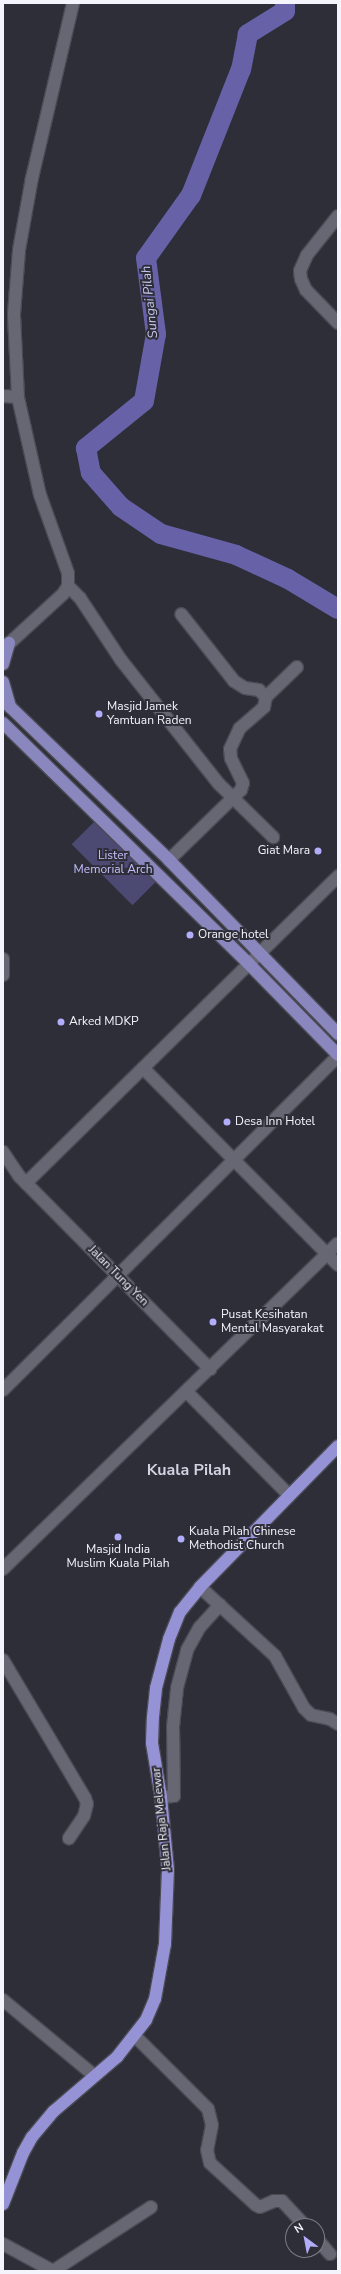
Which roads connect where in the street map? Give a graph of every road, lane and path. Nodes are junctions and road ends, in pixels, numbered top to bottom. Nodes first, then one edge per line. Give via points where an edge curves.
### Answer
1 (73, 3) edge
2 (338, 216) edge
3 (338, 323) edge
4 (3, 396) edge
5 (18, 397) junction
6 (68, 586) junction
7 (181, 614) dead end
8 (5, 646) edge
9 (3, 664) edge
10 (297, 667) dead end
11 (3, 682) edge
12 (266, 697) junction
13 (7, 704) edge
14 (3, 723) edge
15 (3, 730) edge
16 (31, 748) junction
17 (233, 798) junction
18 (273, 837) dead end
19 (168, 860) junction
20 (338, 876) edge
21 (260, 953) junction
22 (3, 959) edge
23 (249, 964) junction
24 (3, 975) edge
25 (338, 1034) edge
26 (338, 1056) edge
27 (143, 1068) junction
28 (3, 1152) edge
29 (233, 1159) junction
30 (26, 1183) junction
31 (338, 1243) edge
32 (327, 1254) junction
33 (338, 1265) edge
34 (116, 1274) junction
35 (210, 1369) junction
36 (3, 1390) edge
37 (187, 1392) junction
38 (338, 1446) edge
39 (289, 1496) junction
40 (32, 1543) junction
41 (3, 1560) edge
42 (3, 1570) edge
43 (200, 1587) junction
44 (220, 1605) junction
45 (3, 1660) edge
46 (338, 1724) edge
47 (161, 1797) junction
48 (69, 1838) dead end
49 (3, 2000) edge
50 (135, 2036) junction
51 (95, 2076) junction
52 (3, 2204) edge
53 (151, 2207) dead end
54 (298, 2218) edge
55 (3, 2244) edge
56 (325, 2248) edge
57 (330, 2254) dead end

1 - 5 street via 32,178 19,250 14,314
2 - 3 street via 306,255 300,271 306,290
4 - 5 street
5 - 6 street via 40,495 68,573
6 - 8 street via 63,594
6 - 17 street via 80,598 125,666 218,784
7 - 12 street via 234,681 245,688 259,690
8 - 9 main road
10 - 12 street
11 - 13 main road
12 - 17 street via 264,707 240,728 230,749 231,758 243,783 241,790
13 - 19 main road
14 - 16 main road
15 - 16 main road
16 - 23 main road
17 - 18 street
17 - 19 street
19 - 21 main road
20 - 21 street
21 - 23 street
21 - 25 main road
22 - 24 street
23 - 26 main road
23 - 27 street
26 - 29 street
27 - 29 street
27 - 30 street
28 - 30 street, Jalan Tung Yen
29 - 32 street
29 - 34 street
30 - 34 street, Jalan Tung Yen
31 - 32 street
32 - 33 street
32 - 35 street
34 - 35 street, Jalan Tung Yen
34 - 36 street
35 - 37 street
37 - 39 street
37 - 40 street
38 - 39 highway, Jalan Raja Melewar
39 - 43 highway, Jalan Raja Melewar
40 - 41 street
40 - 42 street
43 - 44 street
43 - 47 highway, Jalan Raja Melewar via 180,1612 169,1639 156,1688 152,1743
44 - 46 street via 275,1656 304,1708 311,1715 330,1719
44 - 47 street via 200,1627 185,1657 177,1688 173,1728 174,1796
45 - 48 street via 85,1798 87,1804 84,1816
47 - 50 highway, Jalan Raja Melewar via 168,1870 165,1944 155,2000
49 - 51 street
50 - 51 highway, Jalan Raja Melewar
50 - 54 street via 208,2109 212,2125 207,2150 210,2163 256,2205 260,2207 274,2201 282,2201
51 - 52 highway, Jalan Raja Melewar via 54,2111 32,2137
53 - 55 street via 53,2271
56 - 57 street

